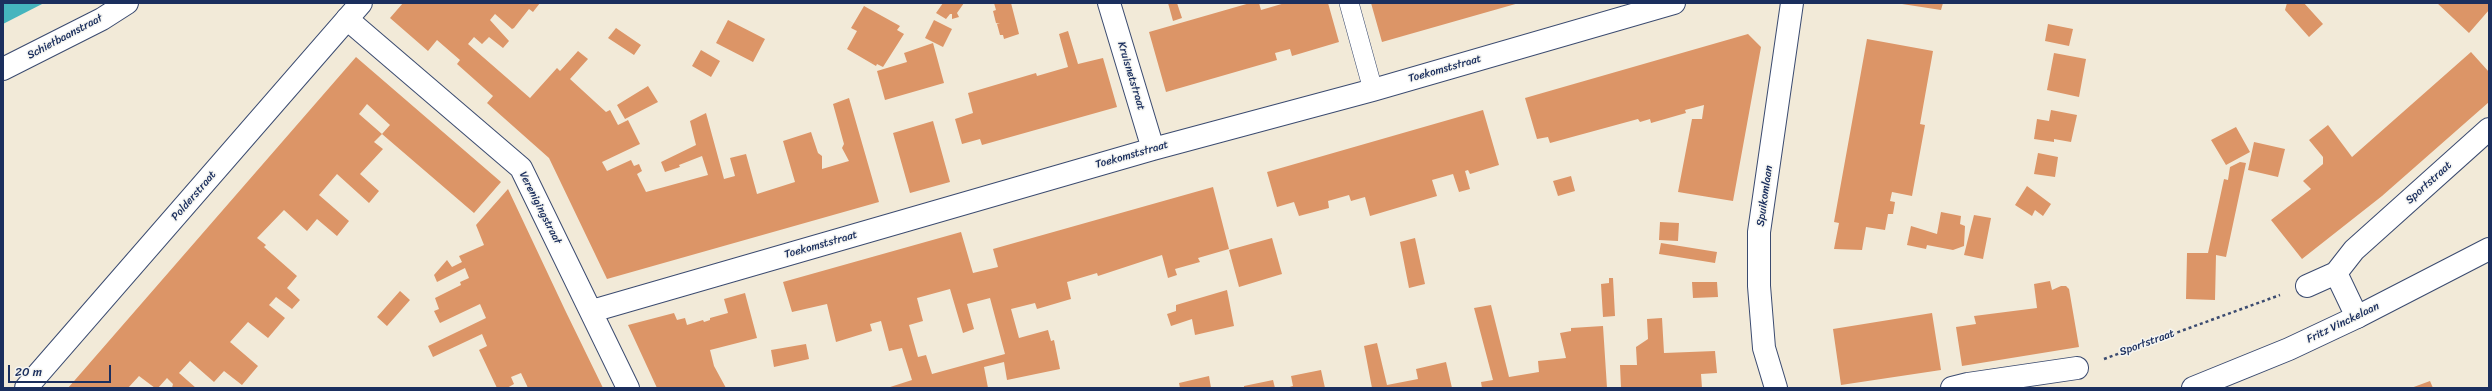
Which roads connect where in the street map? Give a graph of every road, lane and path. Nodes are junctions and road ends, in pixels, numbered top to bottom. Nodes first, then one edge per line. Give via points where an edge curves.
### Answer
1 (127, 3) edge
2 (1110, 3) edge
3 (1349, 3) edge
4 (1671, 3) edge
5 (1792, 3) edge
6 (354, 11) edge
7 (3, 70) edge
8 (1373, 90) junction
9 (2489, 129) edge
10 (1153, 149) junction
11 (2489, 249) edge
12 (2336, 273) junction
13 (2307, 286) joint
14 (592, 311) junction
15 (2357, 318) junction
16 (2077, 368) joint
17 (26, 388) edge
18 (628, 388) edge
19 (1776, 388) edge
20 (1952, 388) edge
21 (2193, 388) edge

1 - 7 street, Schietbaanstraat via 102,19
2 - 10 street, Kruisnetstraat
3 - 8 lane
4 - 8 street, Toekomststraat
5 - 19 street, Spuikomlaan via 1760,232 1759,286 1764,348
6 - 14 street, Verenigingstraat via 521,168
6 - 17 street, Polderstraat
8 - 10 street, Toekomststraat
9 - 12 street, Sportstraat via 2354,250
10 - 14 street, Toekomststraat
11 - 15 street, Fritz Vinckelaan
12 - 13 street, Sportstraat
12 - 15 street
13 - 16 path, Sportstraat
14 - 18 street, Verenigingstraat
15 - 21 street, Fritz Vinckelaan
16 - 20 street

